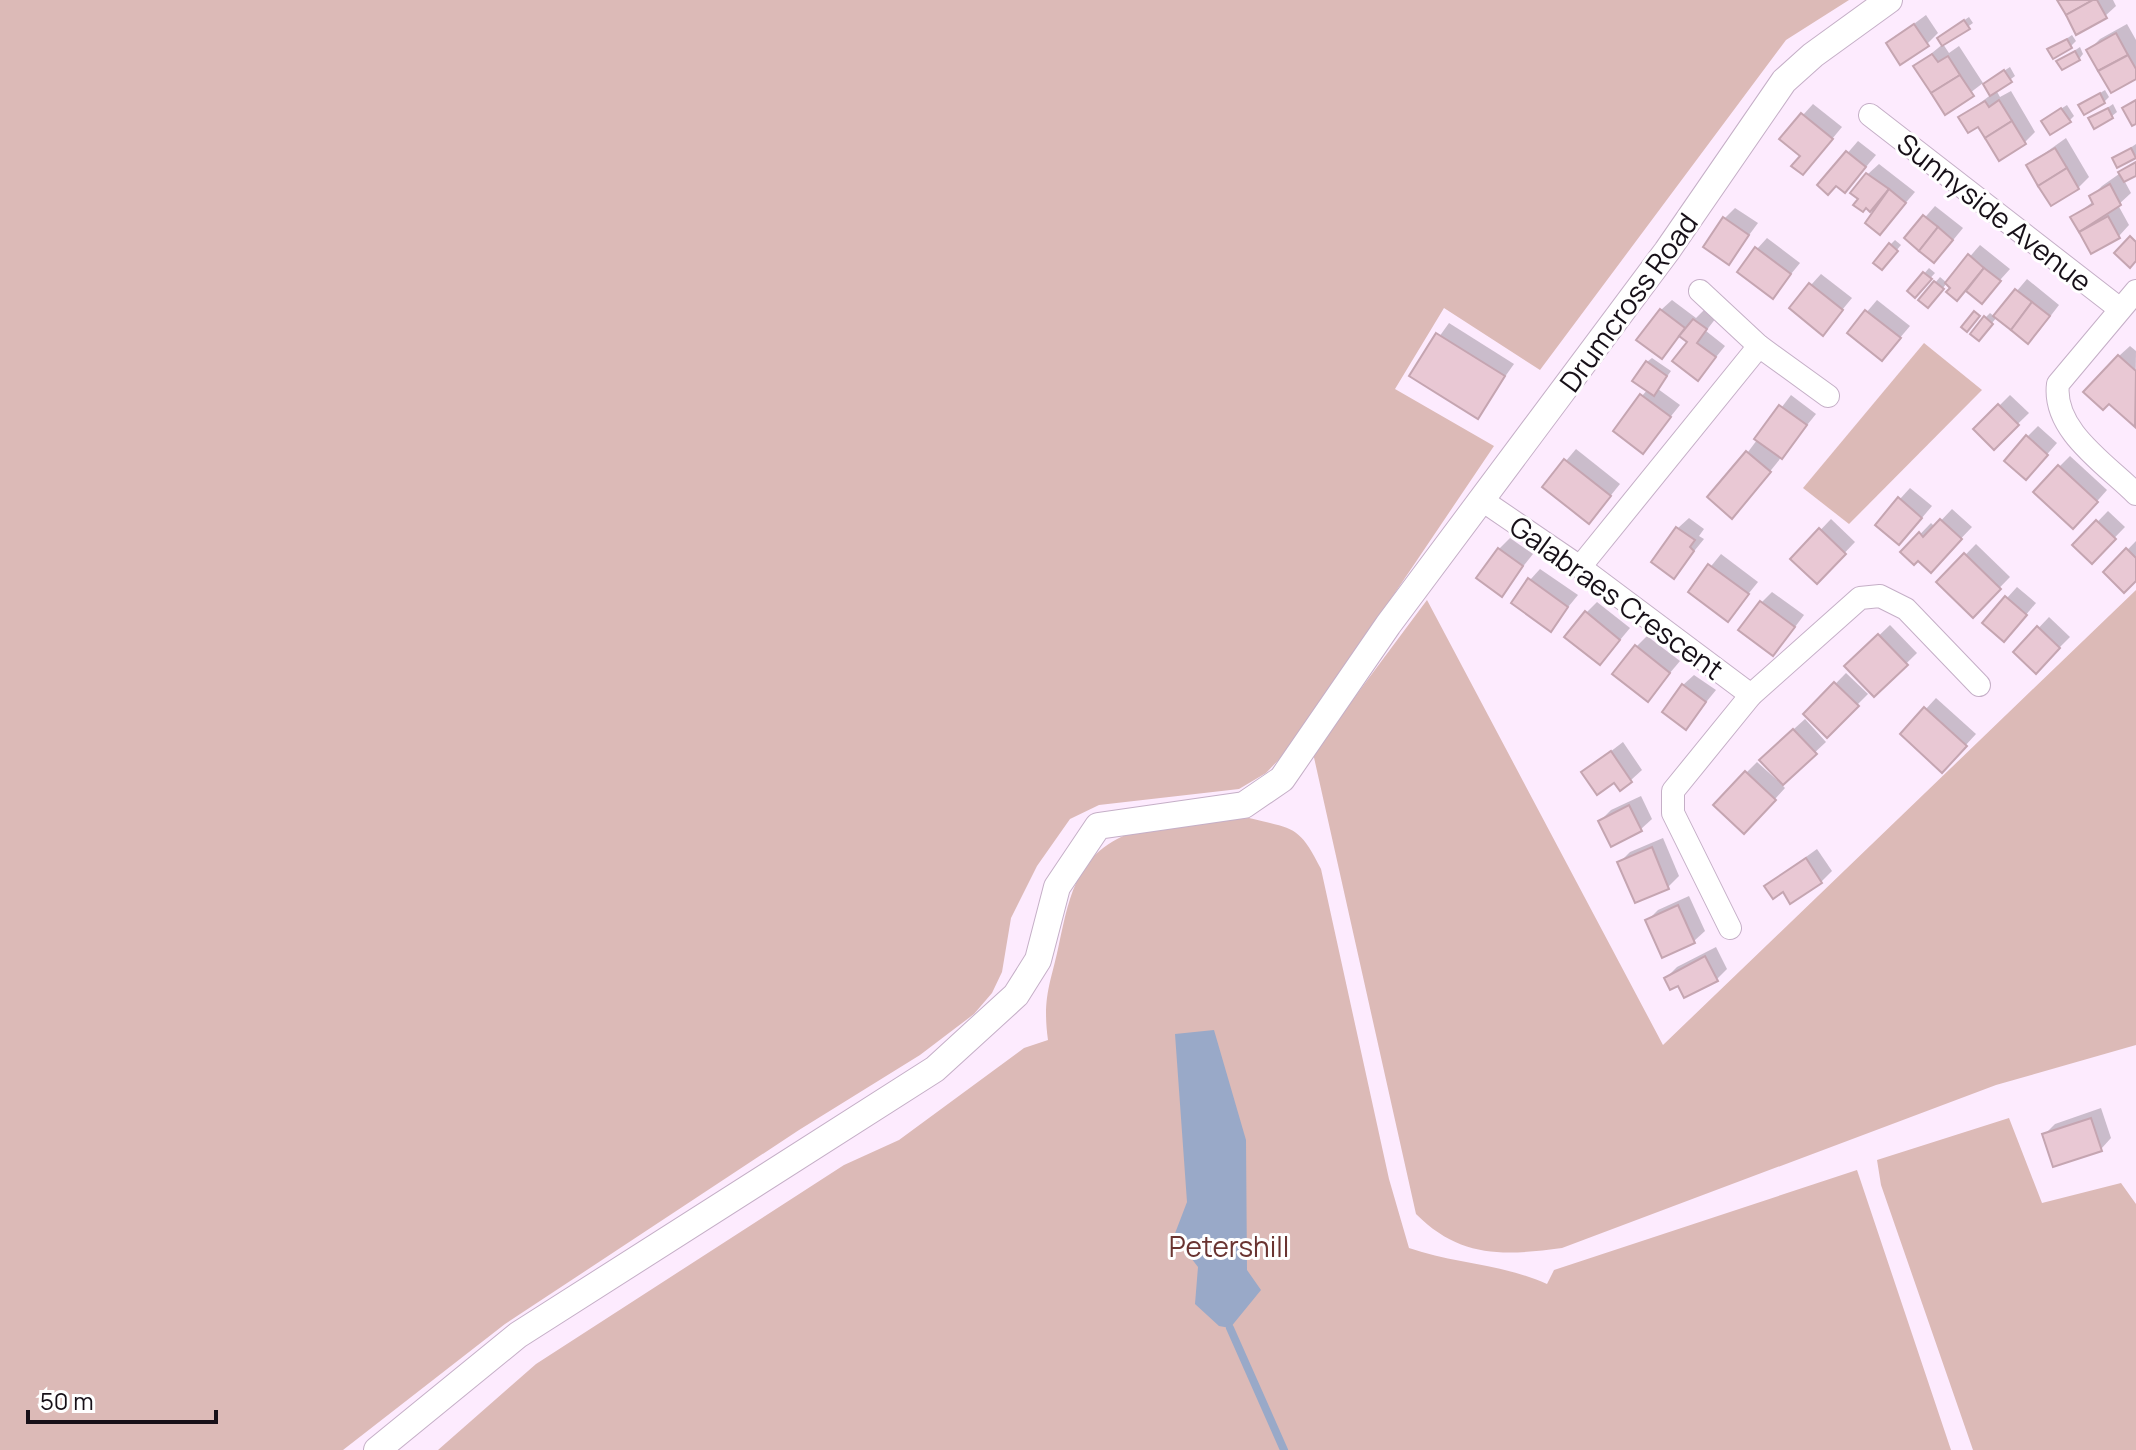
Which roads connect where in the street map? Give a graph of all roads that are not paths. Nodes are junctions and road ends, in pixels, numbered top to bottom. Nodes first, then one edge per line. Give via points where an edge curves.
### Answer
1 (1889, 0) edge
2 (1870, 115) dead end
3 (1700, 291) dead end
4 (2136, 291) edge
5 (2120, 309) junction
6 (1759, 346) junction
7 (1828, 396) dead end
8 (2136, 494) edge
9 (1482, 500) junction
10 (1580, 567) junction
11 (1979, 685) dead end
12 (1751, 695) junction
13 (1730, 928) dead end
14 (377, 1450) edge

1 - 9 street, Drumcross Road via 1784,81 1667,251
2 - 5 street, Sunnyside Avenue
3 - 6 street
4 - 5 street, Sunnyside Avenue
5 - 8 street, Sunnyside Avenue via 2058,384 2056,400 2062,420
6 - 7 street
6 - 10 street
9 - 10 street, Galabraes Crescent
9 - 14 street, Drumcross Road via 1282,779 1244,805 1098,826 1057,887 1038,960 1016,995 935,1069 518,1335
10 - 12 street, Galabraes Crescent
11 - 12 street, Galabraes Crescent via 1906,609 1880,596 1860,598
12 - 13 street, Galabraes Crescent via 1673,791 1673,813

